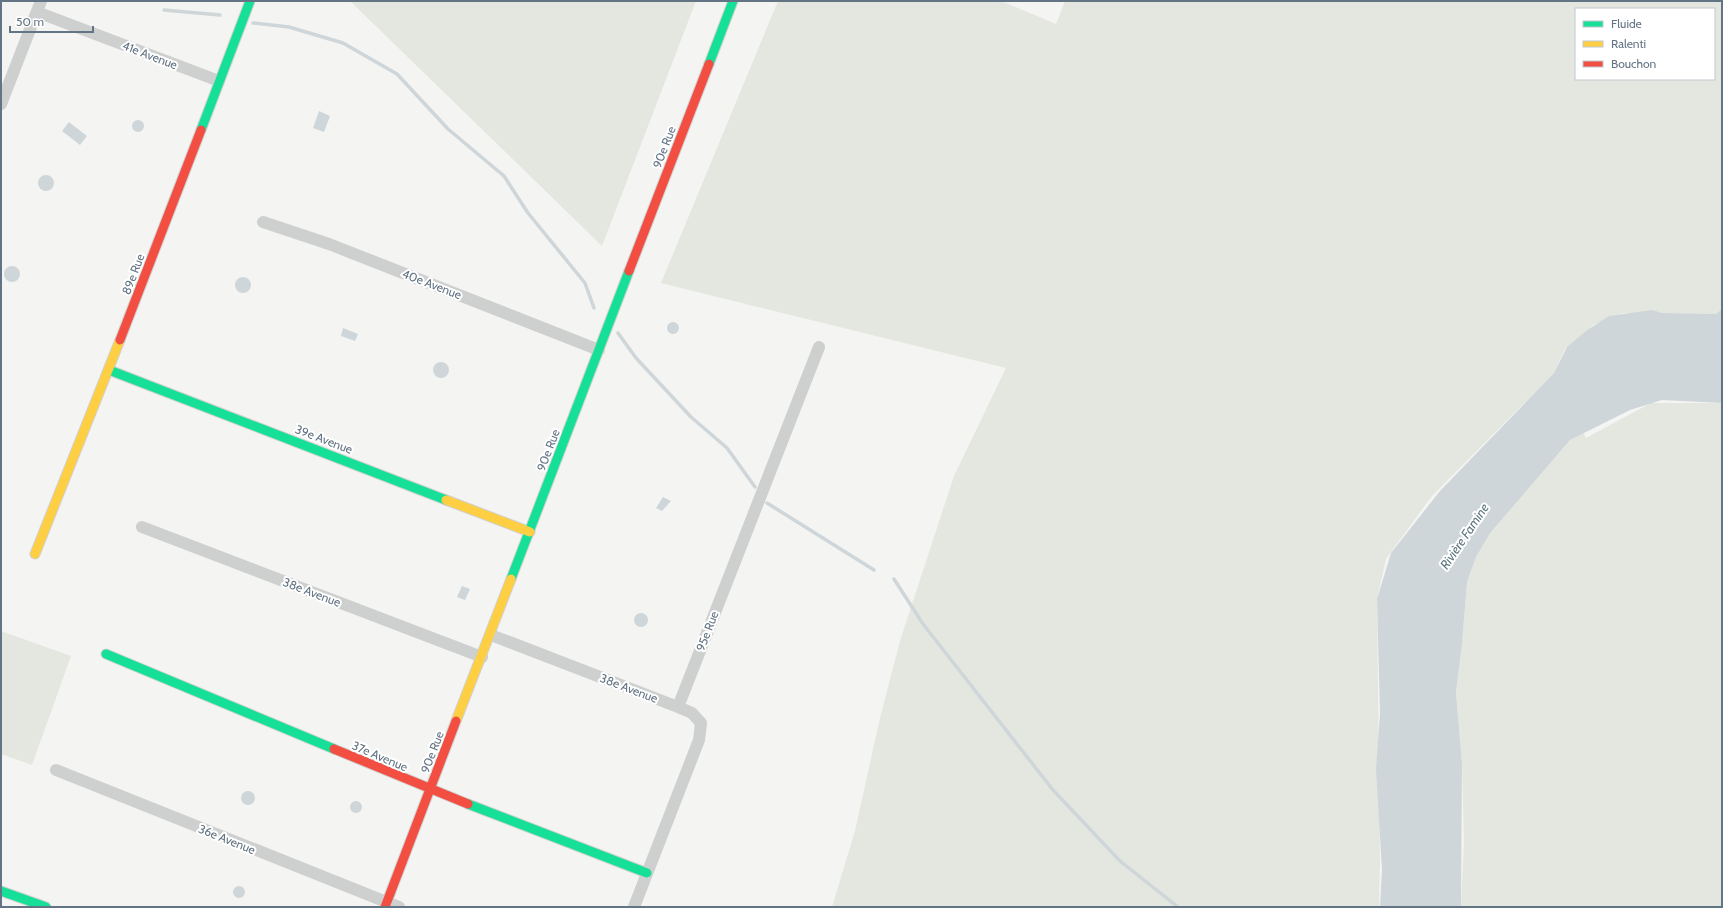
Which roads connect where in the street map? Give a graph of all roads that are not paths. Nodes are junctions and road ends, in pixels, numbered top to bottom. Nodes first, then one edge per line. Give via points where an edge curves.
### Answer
1 (250, 1) edge
2 (733, 1) edge
3 (39, 7) edge
4 (219, 81) junction
5 (1, 104) edge
6 (263, 222) dead end
7 (819, 346) dead end
8 (599, 350) junction
9 (109, 370) junction
10 (142, 527) dead end
11 (530, 532) junction
12 (36, 554) dead end
13 (491, 634) junction
14 (106, 654) dead end
15 (482, 657) junction
16 (678, 706) junction
17 (56, 770) dead end
18 (430, 790) junction
19 (648, 873) junction
20 (1, 891) edge
21 (386, 905) edge
22 (46, 907) edge
23 (399, 907) edge
24 (634, 907) edge

1 - 4 street, 89e Rue
2 - 8 street, 90e Rue
3 - 4 street, 41e Avenue
3 - 5 street
4 - 9 street, 89e Rue
6 - 8 street, 40e Avenue via 336,247
7 - 16 street, 95e Rue
8 - 11 street, 90e Rue
9 - 11 street, 39e Avenue
9 - 12 street, 89e Rue
10 - 15 street, 38e Avenue
11 - 13 street, 90e Rue
13 - 15 street, 90e Rue
13 - 16 street, 38e Avenue
14 - 18 street, 37e Avenue
15 - 18 street, 90e Rue
16 - 19 street via 692,713 701,723 699,740
17 - 21 street, 36e Avenue
18 - 19 street, 37e Avenue
18 - 21 street, 90e Rue
19 - 24 street
20 - 22 street
21 - 23 street, 36e Avenue

